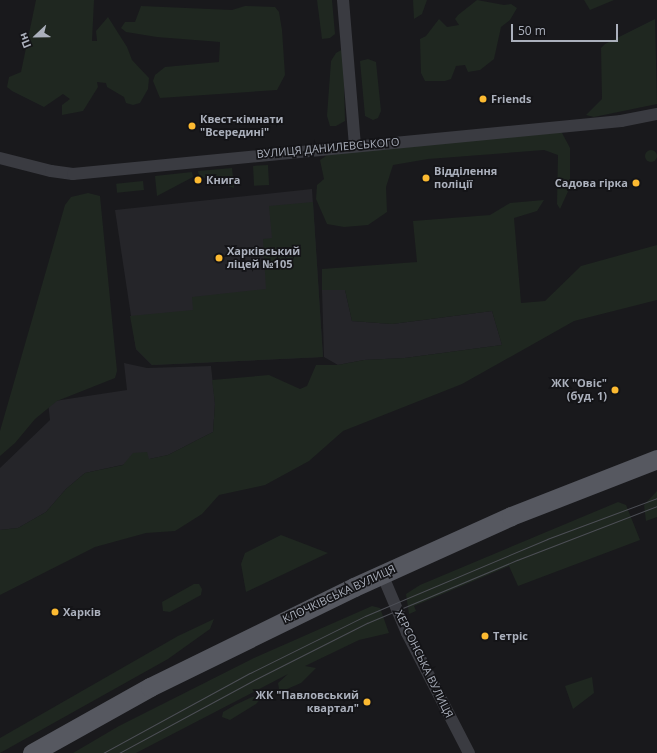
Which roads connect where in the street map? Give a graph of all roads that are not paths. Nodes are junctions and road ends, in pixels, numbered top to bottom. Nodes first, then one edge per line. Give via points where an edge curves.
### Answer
1 (343, 0) edge
2 (657, 114) edge
3 (355, 145) junction
4 (0, 158) edge
5 (657, 459) edge
6 (382, 574) junction
7 (32, 753) edge
8 (469, 753) edge

1 - 3 street
2 - 3 street, ВУЛИЦЯ ДАНИЛЕВСЬКОГО via 621,121
3 - 4 street, ВУЛИЦЯ ДАНИЛЕВСЬКОГО via 73,174
5 - 6 main road, КЛОЧКІВСЬКА ВУЛИЦЯ via 511,516
6 - 7 main road, КЛОЧКІВСЬКА ВУЛИЦЯ via 247,637 150,687
6 - 8 street, ХЕРСОНСЬКА ВУЛИЦЯ via 407,633

